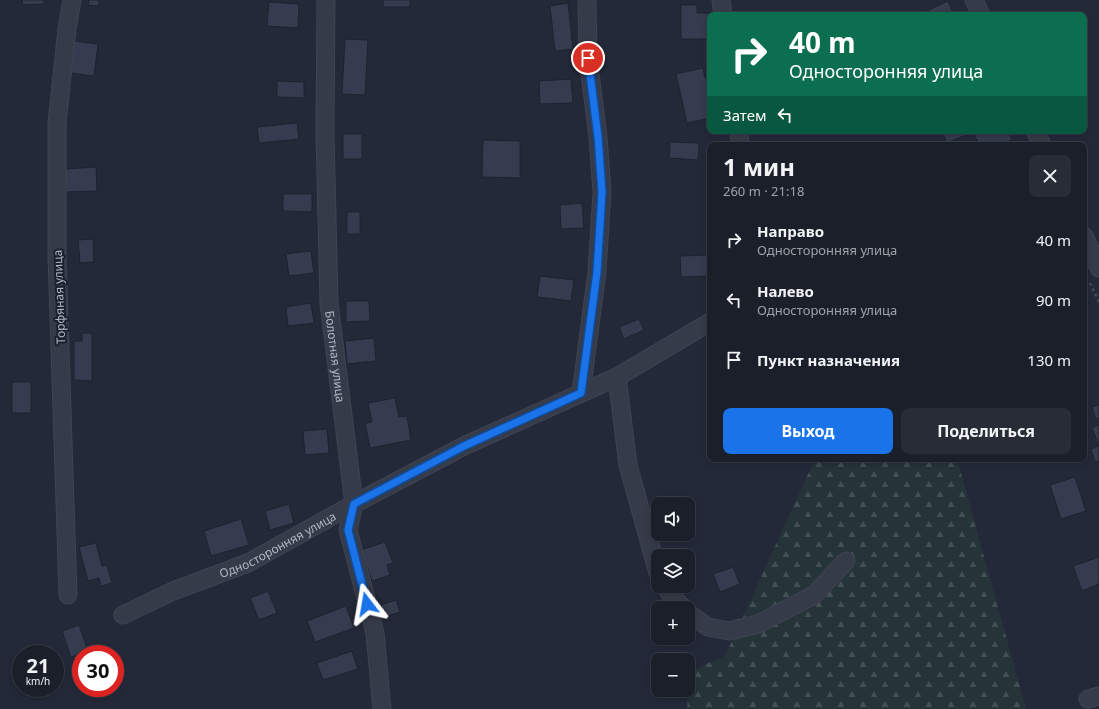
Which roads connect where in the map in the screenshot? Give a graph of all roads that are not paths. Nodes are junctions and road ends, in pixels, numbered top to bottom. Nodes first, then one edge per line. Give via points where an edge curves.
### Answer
1 (72, 0) edge
2 (326, 0) edge
3 (586, 0) edge
4 (721, 0) edge
5 (974, 0) edge
6 (723, 12) edge
7 (980, 12) edge
8 (1087, 242) edge
9 (1099, 268) edge
10 (707, 324) edge
11 (617, 377) junction
12 (581, 393) junction
13 (354, 504) junction
14 (651, 549) edge
15 (846, 561) dead end
16 (669, 593) edge
17 (68, 595) dead end
18 (676, 601) edge
19 (122, 616) dead end
20 (695, 618) edge
21 (382, 709) edge

1 - 17 street, Торфяная улица via 57,123 57,256
2 - 13 street, Болотная улица via 324,133 329,303
3 - 12 street via 588,58 602,192 597,272
4 - 6 street
5 - 7 street
8 - 9 street
10 - 11 street, Односторонняя улица
11 - 12 street, Односторонняя улица
11 - 14 street via 628,464
12 - 13 street, Односторонняя улица via 464,446
13 - 19 street, Односторонняя улица via 248,563 173,591
13 - 21 street, Болотная улица via 348,530 374,633
15 - 20 street via 814,595 758,624 729,631 708,627
16 - 18 street

